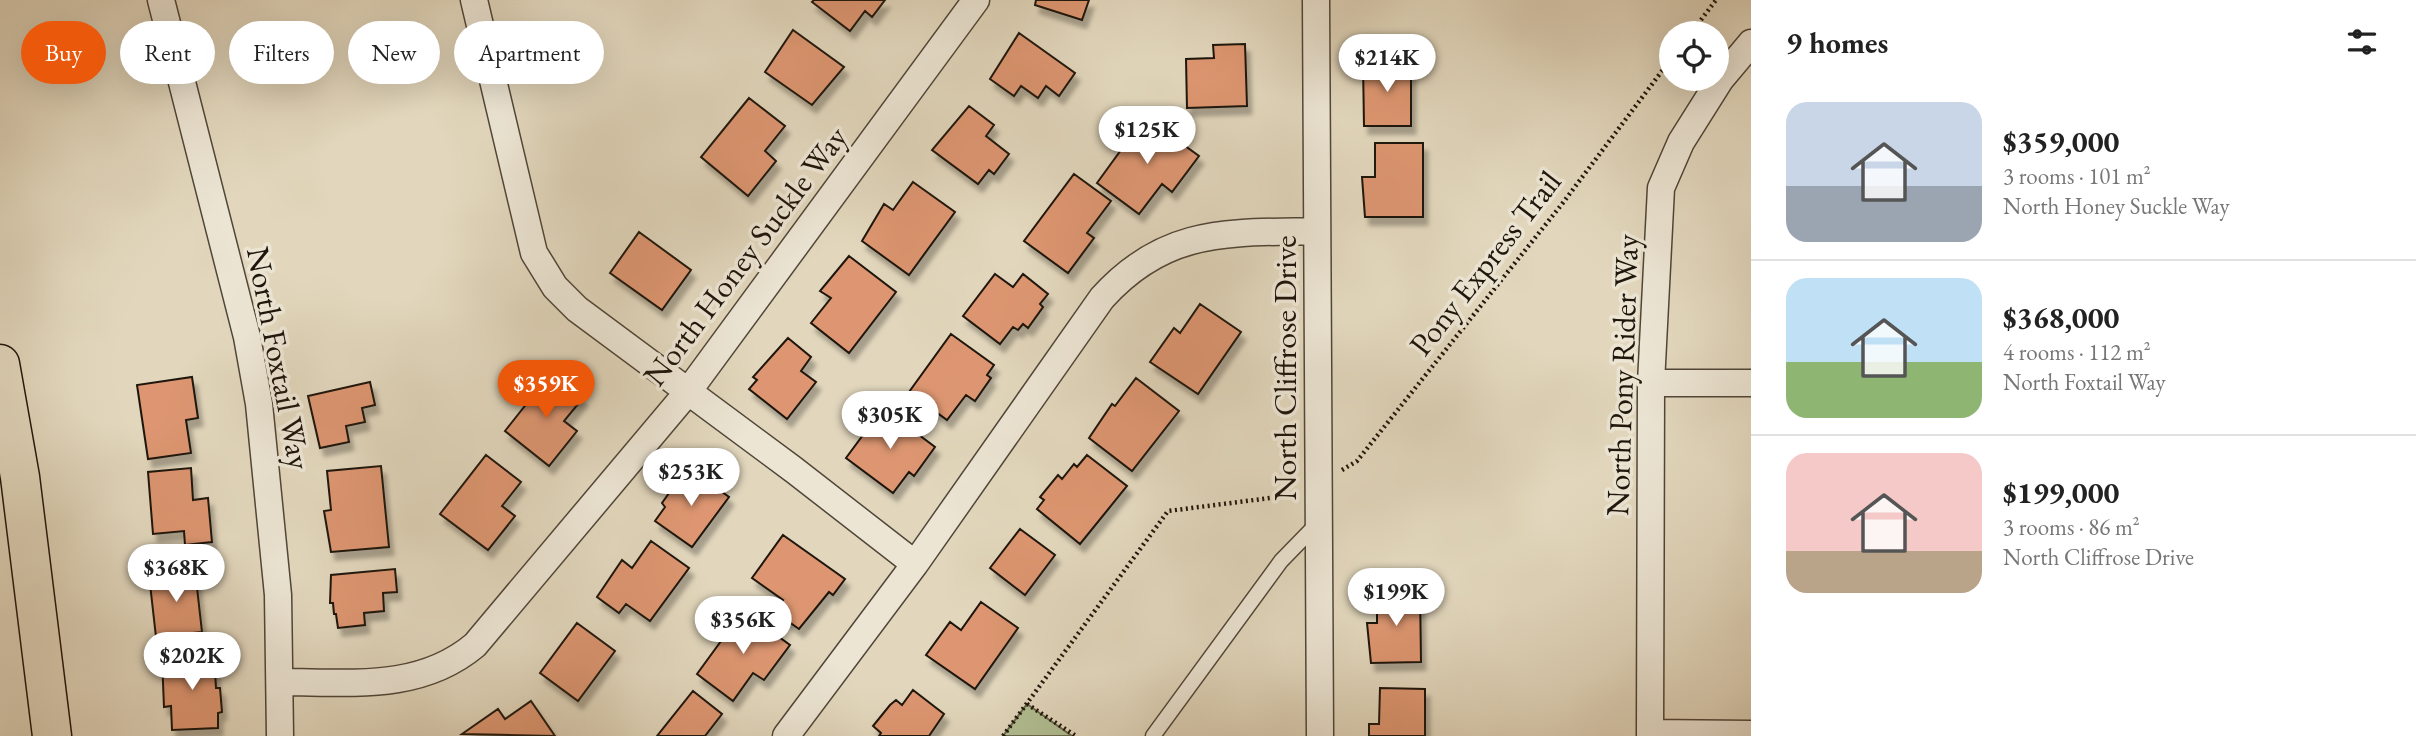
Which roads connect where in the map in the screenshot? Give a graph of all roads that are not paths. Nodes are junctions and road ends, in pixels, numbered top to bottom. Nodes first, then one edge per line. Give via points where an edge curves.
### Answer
1 (162, 0) edge
2 (474, 0) edge
3 (976, 0) edge
4 (1316, 0) edge
5 (1751, 43) edge
6 (1317, 232) junction
7 (0, 364) edge
8 (1651, 383) junction
9 (1751, 383) edge
10 (687, 393) junction
11 (1320, 522) junction
12 (915, 565) junction
13 (280, 682) junction
14 (1751, 734) edge
15 (1650, 735) edge
16 (52, 736) edge
17 (280, 736) edge
18 (786, 736) edge
19 (1153, 736) edge
20 (1320, 736) edge

1 - 13 street, North Foxtail Way via 247,337 259,404 274,533
2 - 10 street via 534,253 545,274 577,309
3 - 10 street, North Honey Suckle Way
4 - 6 street, North Cliffrose Drive
5 - 8 street, North Pony Rider Way via 1720,80 1681,142 1661,188
6 - 11 street, North Cliffrose Drive
6 - 12 street via 1214,234 1175,244 1136,265 1118,280 1089,318
7 - 16 main road via 20,477
8 - 9 street
8 - 15 street, North Pony Rider Way
10 - 12 street
10 - 13 street, North Honey Suckle Way via 489,631 460,658 404,680
11 - 19 lane via 1281,561
11 - 20 street, North Cliffrose Drive
12 - 18 street
13 - 17 street, North Foxtail Way
14 - 15 street

